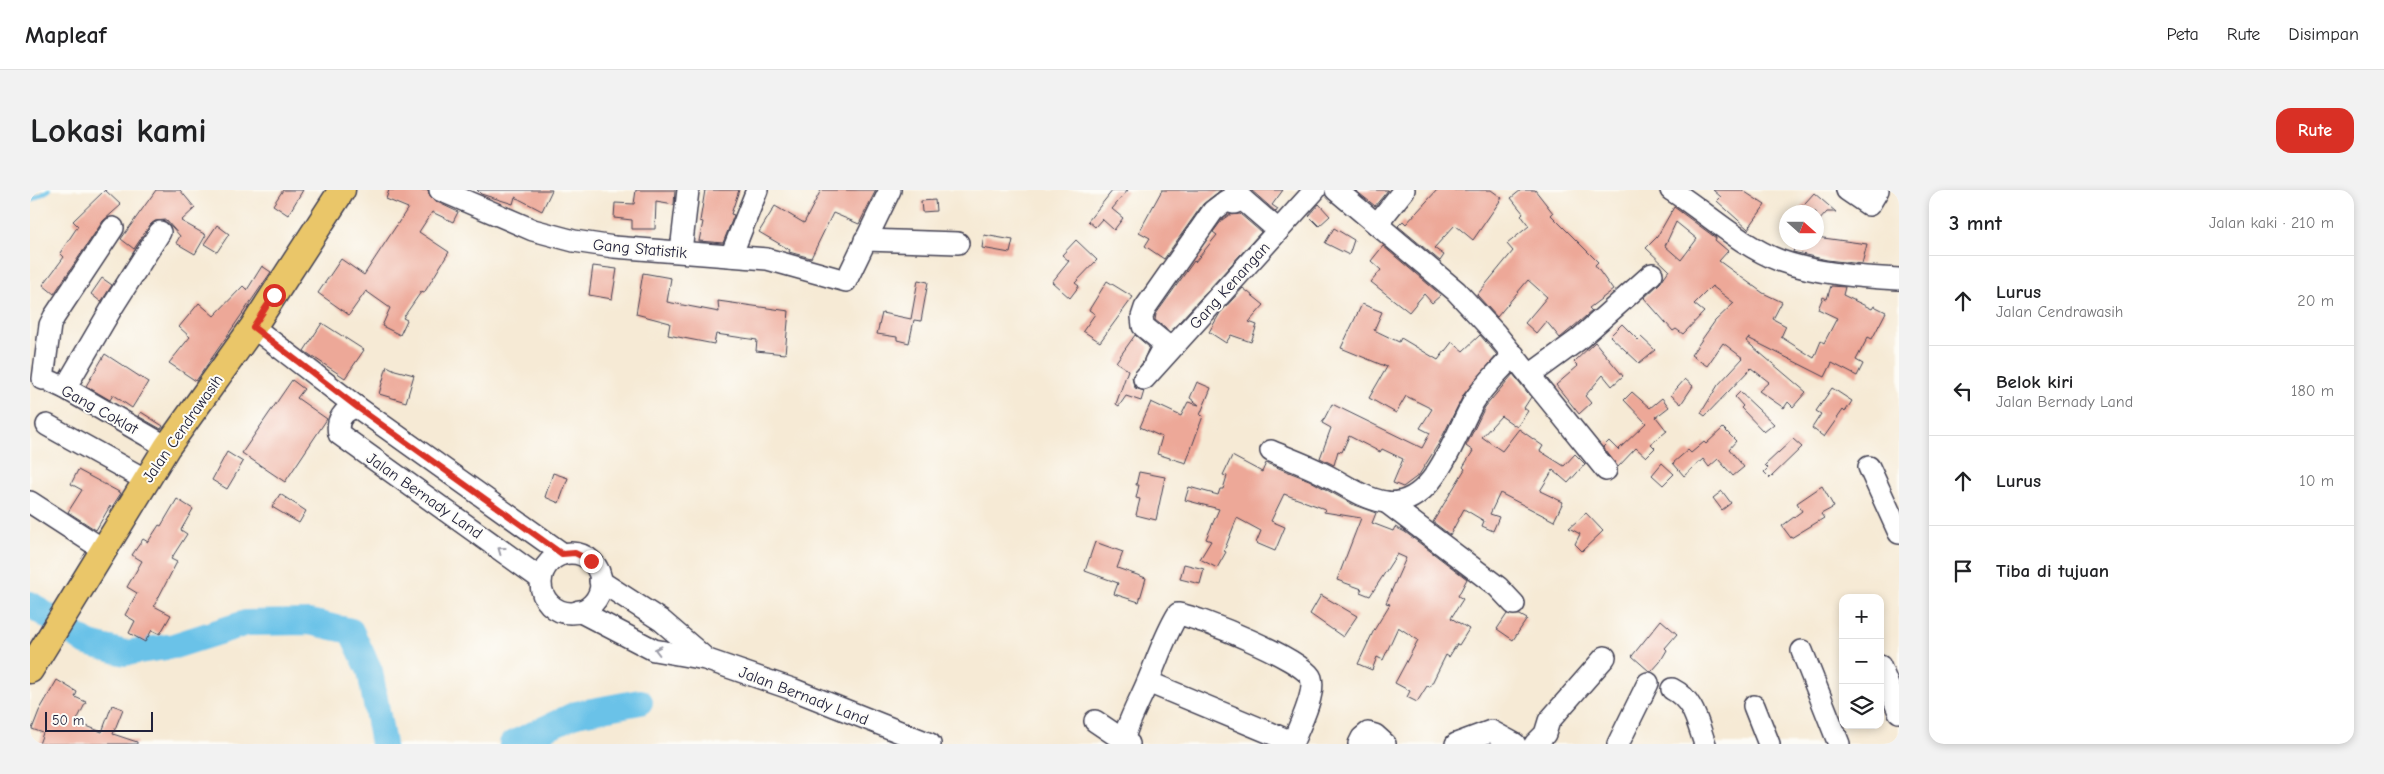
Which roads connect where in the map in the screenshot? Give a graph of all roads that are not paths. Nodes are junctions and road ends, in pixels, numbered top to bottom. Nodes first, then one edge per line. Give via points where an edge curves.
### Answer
1 (342, 190) edge
2 (440, 190) edge
3 (688, 190) edge
4 (757, 190) edge
5 (890, 190) edge
6 (1315, 190) edge
7 (1336, 190) edge
8 (1404, 190) edge
9 (1671, 190) edge
10 (1847, 190) edge
11 (1238, 194) edge
12 (1874, 198) edge
13 (1377, 224) junction
14 (113, 228) dead end
15 (1278, 230) junction
16 (160, 232) dead end
17 (865, 240) junction
18 (958, 243) dead end
19 (681, 251) junction
20 (731, 256) junction
21 (1652, 274) dead end
22 (1899, 279) edge
23 (253, 327) junction
24 (1514, 355) junction
25 (1530, 375) junction
26 (37, 377) edge
27 (65, 388) junction
28 (357, 407) junction
29 (46, 425) dead end
30 (167, 447) junction
31 (1271, 451) dead end
32 (1869, 467) dead end
33 (1606, 470) dead end
34 (146, 480) junction
35 (30, 502) edge
36 (1386, 502) junction
37 (1899, 533) edge
38 (104, 550) junction
39 (562, 554) junction
40 (541, 579) junction
41 (600, 581) junction
42 (1514, 604) dead end
43 (578, 611) junction
44 (1802, 651) dead end
45 (1605, 657) dead end
46 (706, 658) junction
47 (31, 669) edge
48 (1884, 676) edge
49 (1148, 682) junction
50 (1648, 683) dead end
51 (1672, 689) dead end
52 (1754, 706) dead end
53 (1899, 712) edge
54 (1095, 721) dead end
55 (1509, 742) edge
56 (1126, 743) edge
57 (1292, 743) edge
58 (930, 744) edge
59 (1359, 744) edge
60 (1386, 744) edge
61 (1456, 744) edge
62 (1535, 744) edge
63 (1618, 744) edge
64 (1705, 744) edge
65 (1769, 744) edge
66 (1839, 744) edge

1 - 23 main road, Jalan Cendrawasih
2 - 19 street, Gang Statistik via 533,230 574,241 614,248
3 - 19 street
4 - 20 street
5 - 17 street
6 - 15 street, Gang Kenangan
7 - 13 street
8 - 13 street
9 - 22 street via 1756,249 1781,261 1866,277
10 - 12 street
11 - 15 street
11 - 15 street, Gang Kenangan via 1234,203 1226,201 1213,211 1145,308 1143,326 1165,344 1144,380
13 - 24 street via 1456,291
14 - 26 street via 54,317
16 - 27 street
17 - 18 street
17 - 20 street, Gang Statistik via 846,282 768,259
19 - 20 street, Gang Statistik
21 - 25 street via 1578,340
23 - 28 street, Jalan Bernady Land
23 - 30 main road, Jalan Cendrawasih
24 - 25 street
24 - 36 street via 1475,399 1439,470 1417,494 1400,502
25 - 33 street
26 - 27 street, Gang Coklat
27 - 30 street, Gang Coklat
28 - 39 street, Jalan Bernady Land
40 -> 28 street, Jalan Bernady Land via 339,434 337,424 343,413
29 - 34 street
30 - 34 main road, Jalan Cendrawasih
31 - 36 street via 1321,472 1350,489
32 - 37 street
34 - 38 main road, Jalan Cendrawasih
35 - 38 street
36 - 42 street via 1498,588
38 - 47 main road, Jalan Cendrawasih
39 - 40 street via 550,561
39 - 41 street via 584,556 596,567
40 - 43 street via 543,595 548,602 562,611
41 - 43 street via 593,602
41 - 46 street, Jalan Bernady Land via 662,621
46 -> 43 street, Jalan Bernady Land via 654,650
44 - 66 street
45 - 62 street via 1549,721 1545,734
46 - 58 street, Jalan Bernady Land
48 - 53 street
49 - 56 street via 1127,725
49 - 57 street
49 - 57 street via 1178,614 1194,616 1254,641 1307,672 1312,684
50 - 63 street
51 - 64 street via 1691,703
52 - 65 street
54 - 56 street
55 - 61 street via 1491,731
59 - 60 street via 1368,733

